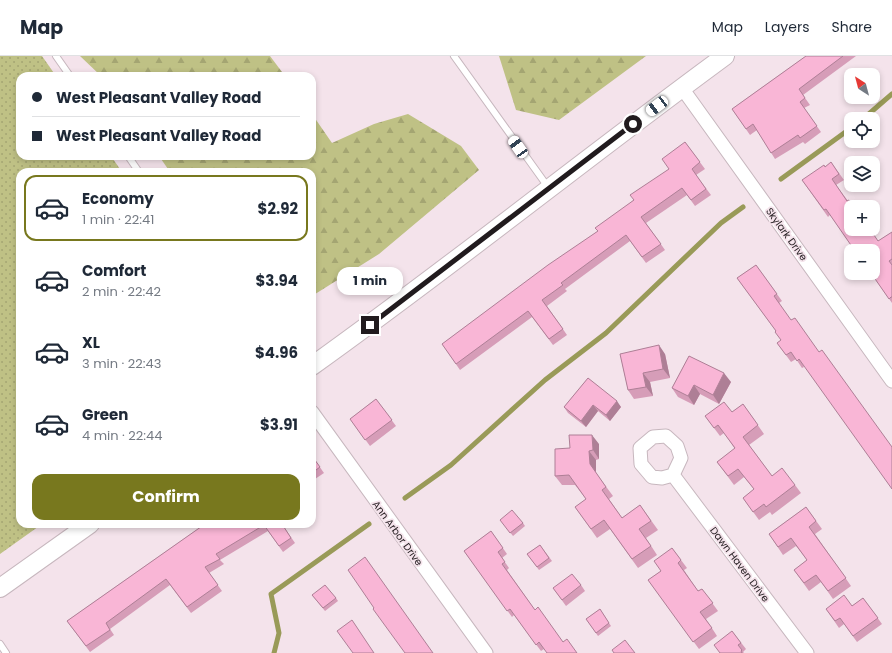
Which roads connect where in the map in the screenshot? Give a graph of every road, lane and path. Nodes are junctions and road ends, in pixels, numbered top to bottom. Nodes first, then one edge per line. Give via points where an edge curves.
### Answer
1 (56, 56) edge
2 (454, 56) edge
3 (725, 56) edge
4 (67, 72) edge
5 (682, 88) junction
6 (549, 188) junction
7 (316, 363) edge
8 (892, 380) edge
9 (316, 418) edge
10 (673, 475) dead end
11 (84, 528) edge
12 (0, 588) edge
13 (0, 644) edge
14 (6, 653) edge
15 (486, 653) edge
16 (807, 653) edge

1 - 4 lane
2 - 6 lane
3 - 5 main road
5 - 6 main road
5 - 8 street, Skylark Drive
6 - 7 main road via 393,308
9 - 15 street, Ann Arbor Drive
10 - 16 street, Dawn Haven Drive
11 - 12 main road
13 - 14 lane

